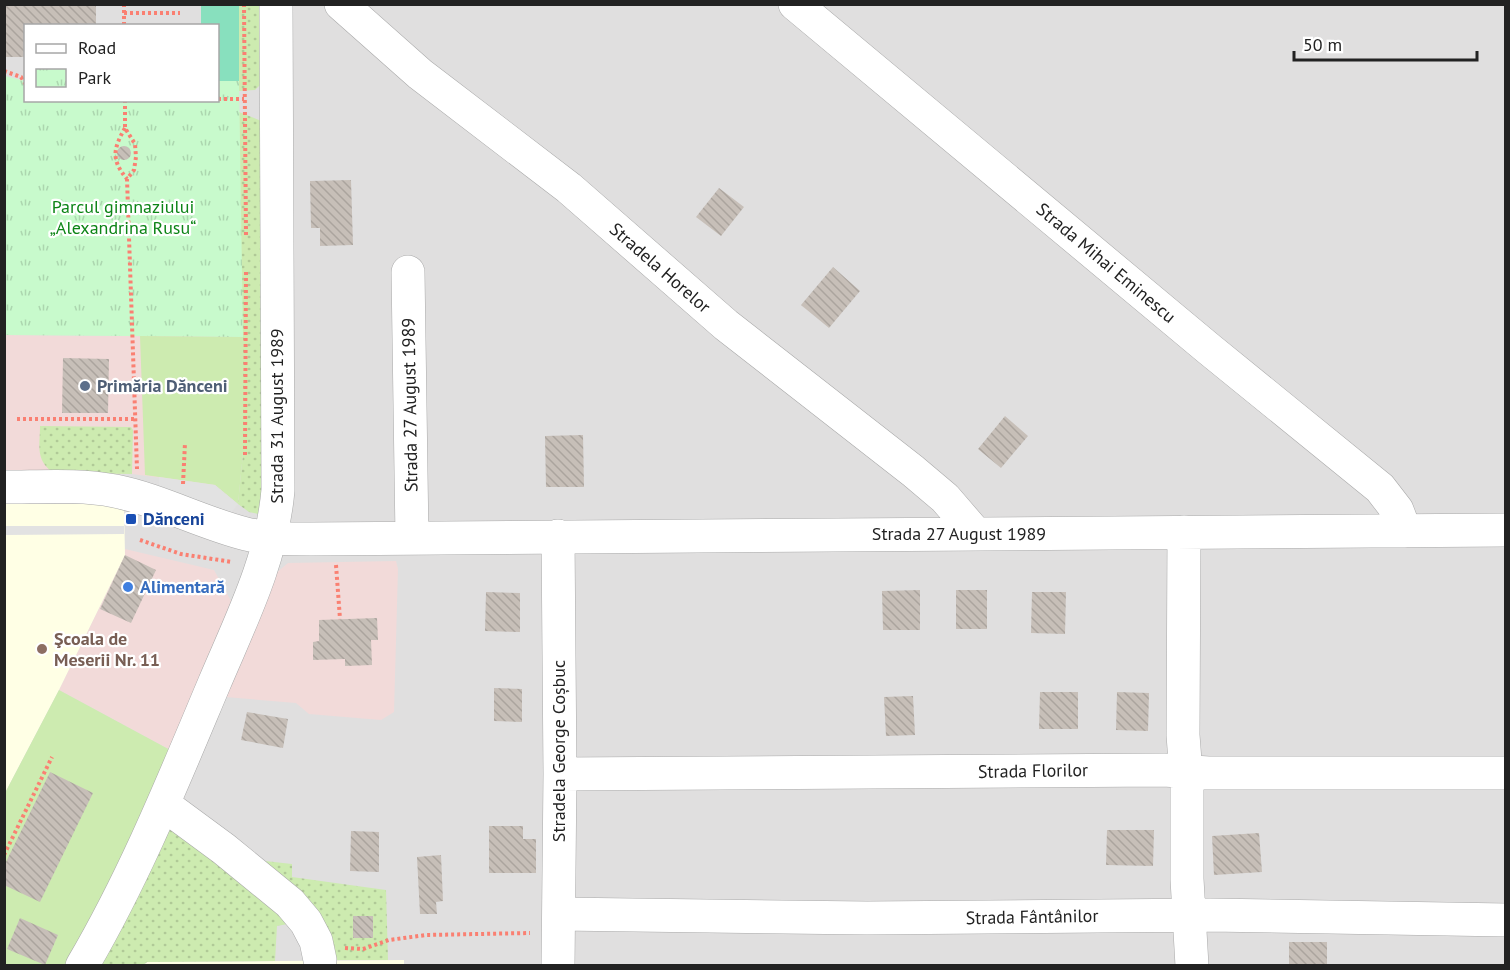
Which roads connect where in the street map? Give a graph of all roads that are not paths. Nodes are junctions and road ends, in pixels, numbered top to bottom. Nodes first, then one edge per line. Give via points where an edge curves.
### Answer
1 (276, 4) edge
2 (341, 4) edge
3 (795, 4) edge
4 (408, 272) dead end
5 (4, 487) edge
6 (1506, 530) edge
7 (1405, 531) junction
8 (1184, 532) junction
9 (976, 534) junction
10 (558, 536) junction
11 (271, 538) junction
12 (412, 538) junction
13 (1186, 771) junction
14 (1506, 773) edge
15 (560, 774) junction
16 (163, 804) junction
17 (1191, 915) junction
18 (1506, 920) edge
19 (559, 924) junction
20 (318, 954) road end
21 (82, 966) edge
22 (558, 966) edge
23 (1192, 966) edge

1 - 11 street, Strada 31 August 1989 via 278,490
2 - 9 street, Stradela Horelor via 420,74 568,188 726,325 913,471 945,498
3 - 7 street, Strada Mihai Eminescu via 1380,488 1397,510
4 - 12 street, Strada 27 August 1989
5 - 11 street, Strada 27 August 1989 via 93,488 138,497 247,534
6 - 7 street, Strada 27 August 1989
7 - 8 street, Strada 27 August 1989
8 - 9 street, Strada 27 August 1989
8 - 13 street
9 - 10 street, Strada 27 August 1989
10 - 12 street, Strada 27 August 1989
10 - 15 street, Stradela George Coșbuc
11 - 12 street, Strada 27 August 1989
11 - 16 street, Strada 31 August 1989 via 259,580
13 - 14 street, Strada Florilor
13 - 15 street, Strada Florilor
13 - 17 street
15 - 19 street, Stradela George Coșbuc
16 - 20 street via 290,903 306,922
16 - 21 street, Strada 31 August 1989 via 108,923
17 - 18 street, Strada Fântânilor
17 - 19 street, Strada Fântânilor
17 - 23 street
19 - 22 street, Stradela George Coșbuc

